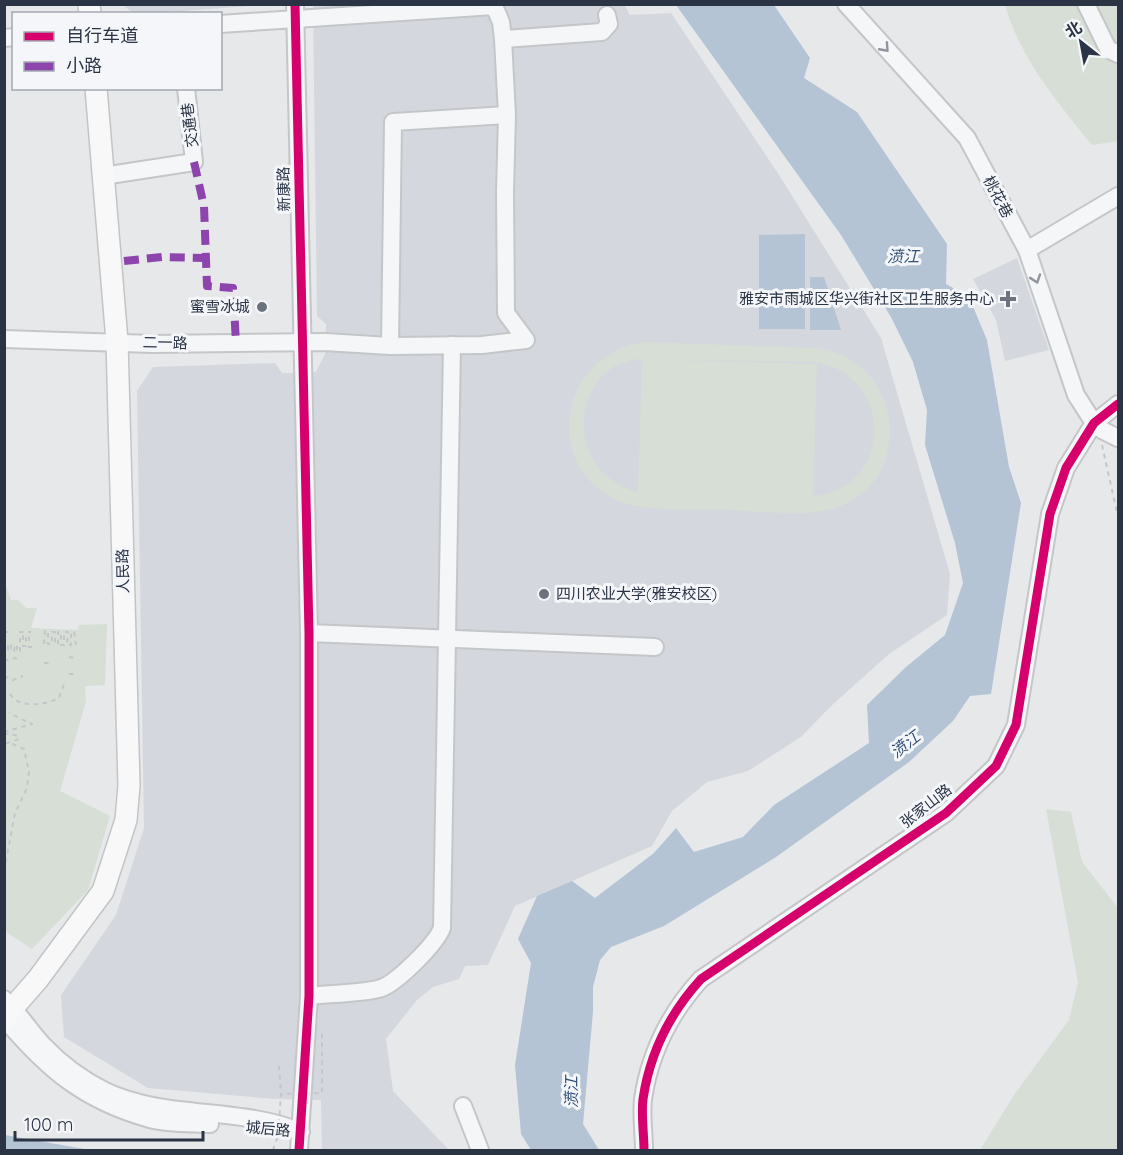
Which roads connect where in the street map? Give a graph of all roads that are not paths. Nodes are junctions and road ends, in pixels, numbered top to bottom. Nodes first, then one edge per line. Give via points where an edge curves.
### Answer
1 (846, 4) edge
2 (1086, 4) edge
3 (295, 12) edge
4 (607, 15) dead end
5 (222, 24) edge
6 (503, 39) junction
7 (1119, 54) edge
8 (96, 90) edge
9 (186, 90) edge
10 (507, 115) junction
11 (103, 176) junction
12 (1119, 196) edge
13 (1026, 250) junction
14 (4, 339) edge
15 (117, 341) junction
16 (302, 342) junction
17 (452, 345) junction
18 (390, 346) junction
19 (1119, 404) edge
20 (1098, 427) junction
21 (1119, 438) edge
22 (309, 633) junction
23 (446, 638) junction
24 (655, 647) dead end
25 (309, 996) junction
26 (7, 1011) edge
27 (463, 1106) dead end
28 (301, 1132) junction
29 (299, 1150) edge
30 (480, 1150) edge
31 (644, 1150) edge

1 -> 13 street, 桃花巷 via 967,138
2 - 7 street via 1108,49
3 - 5 street
3 - 6 street via 313,19 494,6
3 - 16 street, 新康路
4 - 6 street via 609,24 602,32
6 - 10 street
8 - 11 main road, 人民路
9 - 11 street, 交通巷 via 194,162
10 - 17 street, 二一路 via 507,313 526,340
10 - 18 street via 393,122
11 - 15 main road, 人民路
12 - 13 street
13 -> 20 street, 桃花巷 via 1076,395
14 - 15 street, 二一路
15 - 16 street, 二一路
15 - 26 main road, 人民路 via 129,786 126,820 103,891 38,979
16 - 18 street, 二一路
16 - 22 street, 新康路
17 - 18 street, 二一路
17 - 23 street
19 - 20 street, 张家山路
20 - 21 street
20 - 31 street, 张家山路 via 1066,468 1050,514 1016,725 996,766 946,813 701,979 678,1004 656,1048 643,1100
22 - 23 street
22 - 25 street, 新康路
23 - 24 street
23 - 25 street via 439,937 383,988
25 - 28 street, 新康路
26 - 28 street, 城后路 via 76,1073 105,1091 155,1107 275,1121
27 - 30 street
28 - 29 street, 新康路

